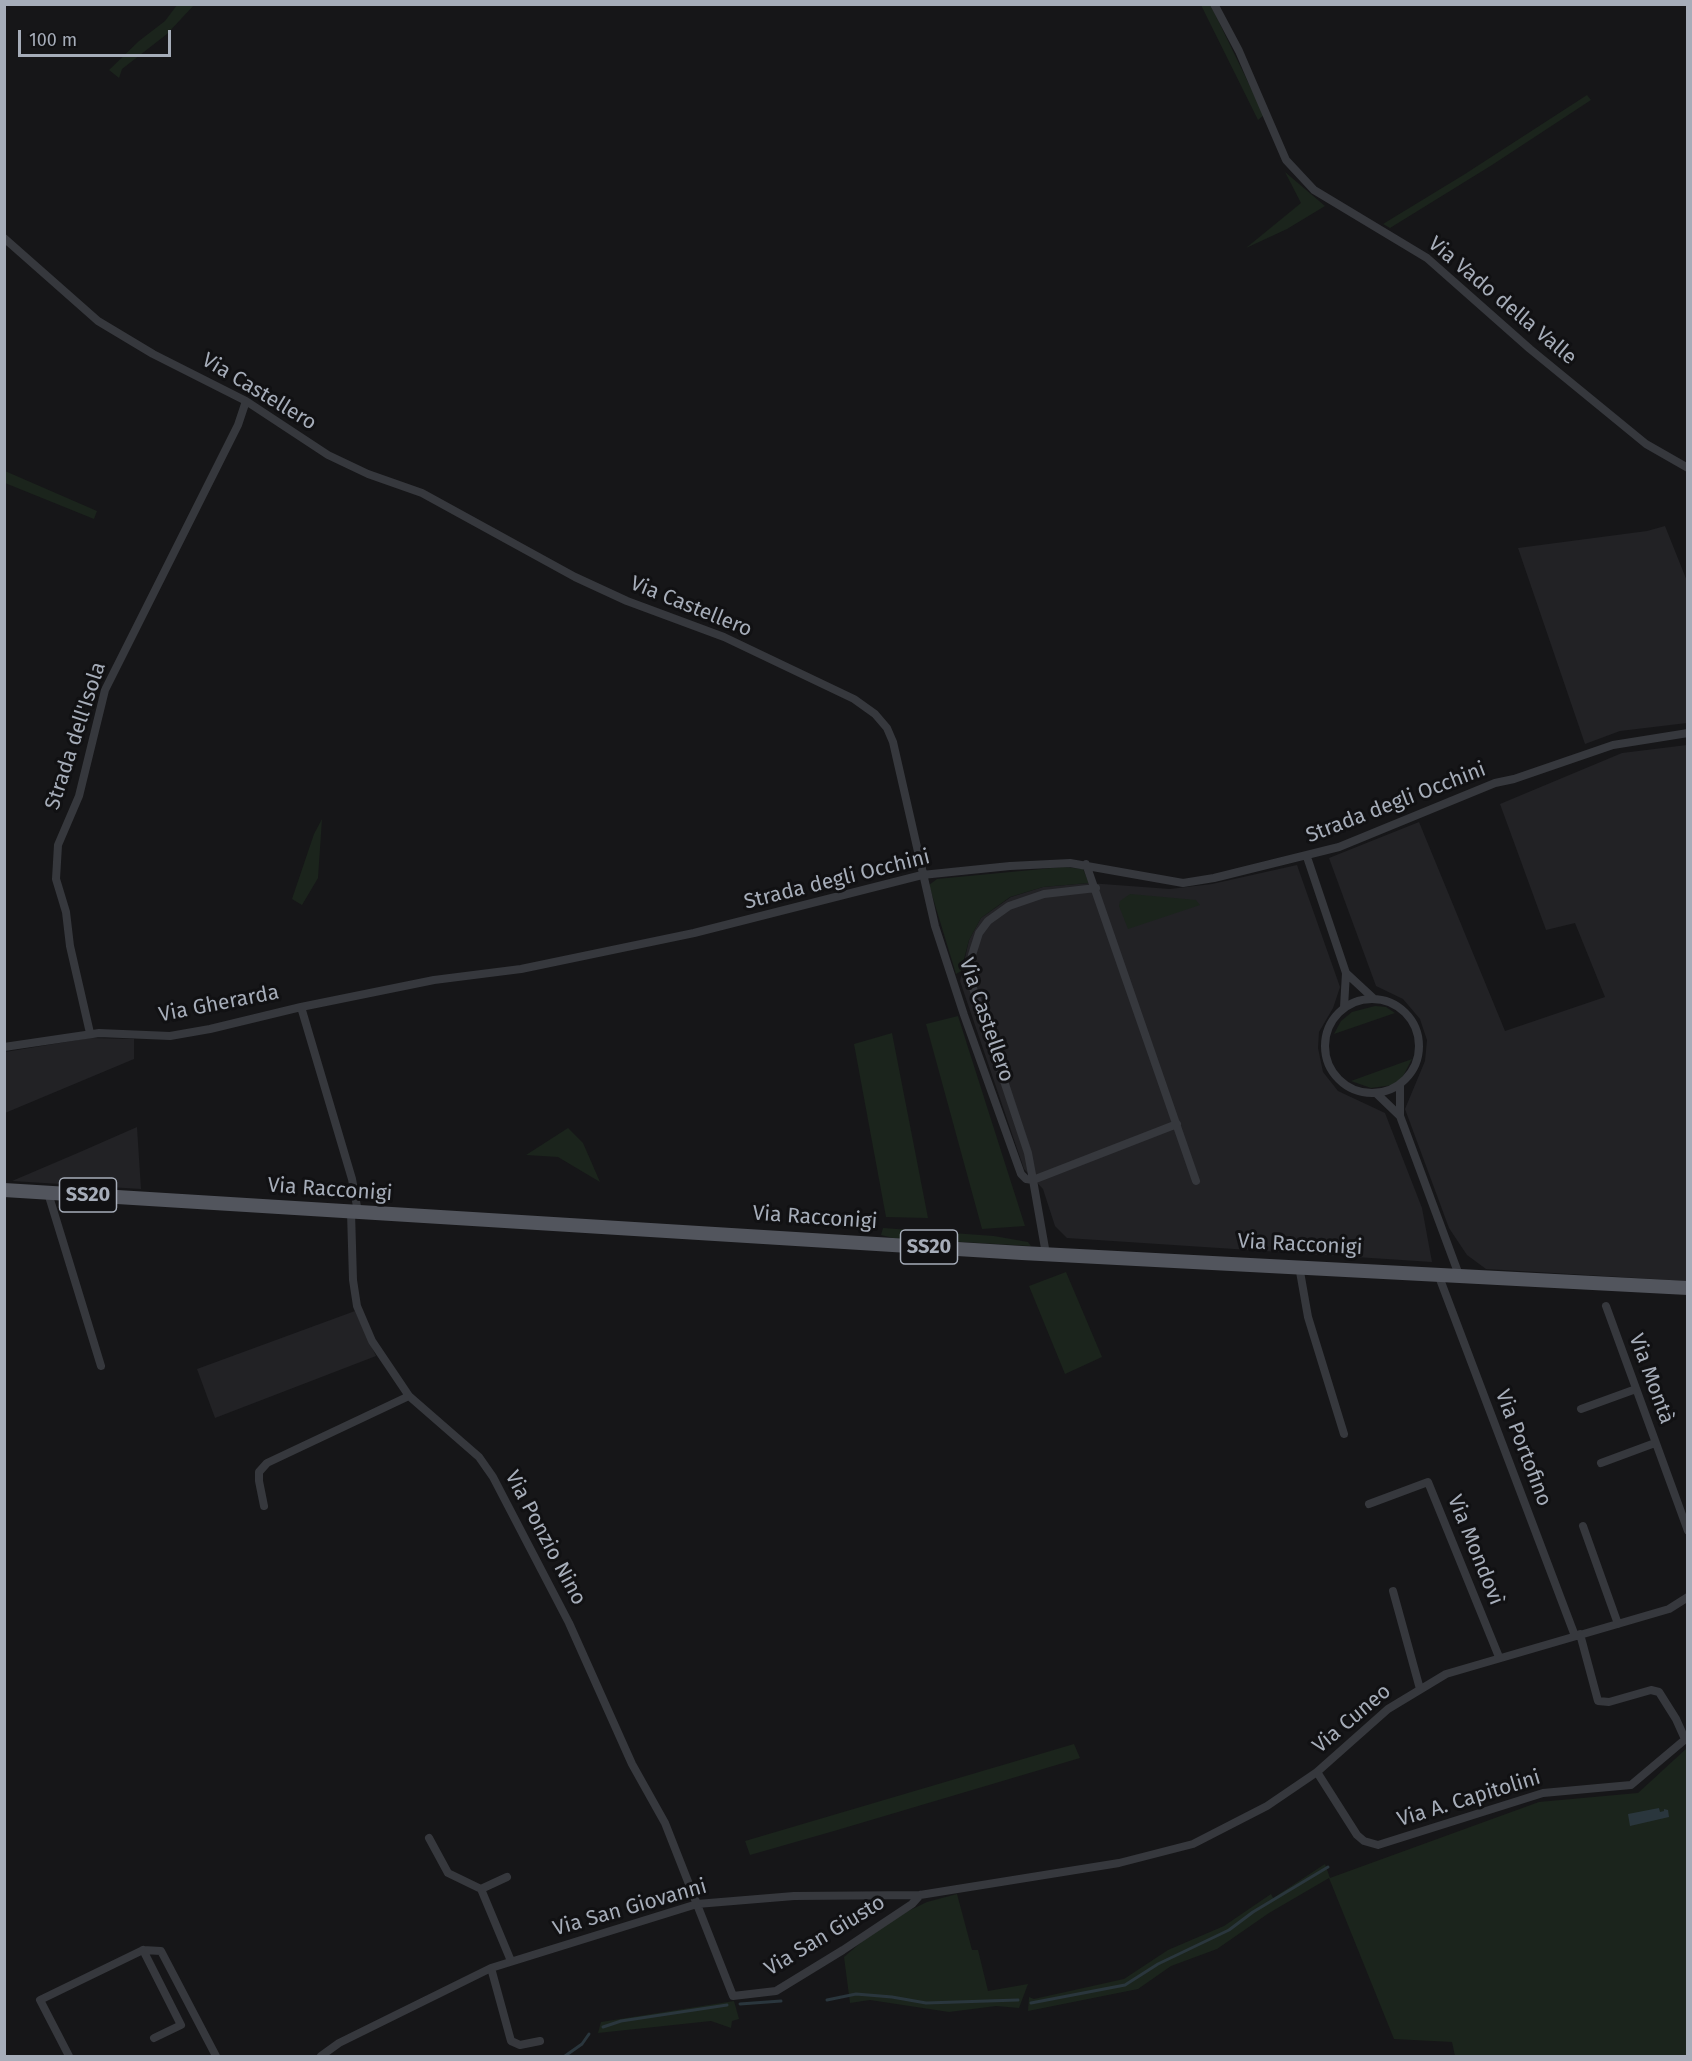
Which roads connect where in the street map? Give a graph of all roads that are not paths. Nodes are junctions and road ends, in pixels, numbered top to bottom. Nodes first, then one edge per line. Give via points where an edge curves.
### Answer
1 (1214, 4) edge
2 (4, 238) edge
3 (246, 401) junction
4 (1688, 468) edge
5 (1688, 733) edge
6 (1307, 857) junction
7 (1086, 864) junction
8 (922, 874) junction
9 (1096, 888) junction
10 (1346, 973) junction
11 (1373, 998) junction
12 (301, 1007) junction
13 (1344, 1007) junction
14 (90, 1033) junction
15 (4, 1047) edge
16 (1400, 1084) junction
17 (1376, 1093) junction
18 (1400, 1116) junction
19 (1177, 1124) junction
20 (1033, 1180) junction
21 (1196, 1181) dead end
22 (5, 1190) edge
23 (48, 1192) junction
24 (355, 1212) junction
25 (1046, 1254) junction
26 (1299, 1266) junction
27 (1438, 1274) junction
28 (1459, 1275) junction
29 (1688, 1288) edge
30 (1606, 1306) dead end
31 (101, 1366) dead end
32 (1636, 1389) junction
33 (408, 1396) junction
34 (1581, 1409) dead end
35 (1344, 1434) dead end
36 (1655, 1443) junction
37 (1601, 1463) dead end
38 (1370, 1504) dead end
39 (264, 1506) dead end
40 (1583, 1526) dead end
41 (1688, 1531) edge
42 (1393, 1591) dead end
43 (1688, 1597) edge
44 (1618, 1624) junction
45 (1577, 1635) junction
46 (1499, 1657) junction
47 (1420, 1689) junction
48 (1686, 1738) edge
49 (1317, 1772) junction
50 (429, 1838) dead end
51 (1045, 1874) joint
52 (507, 1878) dead end
53 (481, 1889) junction
54 (920, 1895) junction
55 (697, 1904) junction
56 (143, 1950) junction
57 (511, 1961) junction
58 (490, 1968) junction
59 (154, 2038) dead end
60 (540, 2041) dead end
61 (69, 2056) edge
62 (216, 2056) edge
63 (321, 2056) edge

1 - 4 street, Via Vado della Valle via 1239,51 1286,160 1314,190 1427,258 1637,436
2 - 3 street, Via Castellero via 98,321
3 - 8 street, Via Castellero via 328,454 445,504 575,577 724,638 854,699 875,714 893,742
3 - 14 street, Strada dell'Isola via 238,425 105,690 79,796 58,844 56,879
5 - 6 street, Strada degli Occhini via 1613,745 1495,783
6 - 7 street, Strada degli Occhini via 1183,883
6 - 10 street
7 - 8 street, Strada degli Occhini
7 - 9 street
8 - 12 street, Strada degli Occhini via 694,933 521,969 434,980
8 - 20 street, Via Castellero via 964,1015 1016,1162 1021,1174
9 - 19 street
9 - 20 street via 1044,894 1009,906 988,921 979,933 972,955 971,981 1028,1153
10 - 11 street
10 - 13 street
11 - 13 street
11 - 16 street via 1398,1005 1415,1025 1419,1038 1416,1064
12 - 14 street, Via Gherarda via 170,1036
12 - 24 street, Via Gherarda via 352,1179
13 - 17 street via 1327,1032 1328,1062 1335,1076 1347,1086
14 - 15 street, Via Gherarda
16 - 17 street
16 - 18 street
17 - 18 street
18 - 28 street
19 - 20 street
19 - 21 street
20 - 25 street
22 - 23 main road, Via Racconigi / SS20
23 - 24 main road, Via Racconigi / SS20
23 - 31 street
24 - 25 main road, Via Racconigi / SS20
24 - 33 street, Via Ponzio Nino via 353,1280 358,1311 372,1341
25 - 26 main road, Via Racconigi / SS20
26 - 27 main road, Via Racconigi / SS20
26 - 35 street via 1308,1317
27 - 28 main road, Via Racconigi / SS20
27 - 45 street, Via Portofino
28 - 29 main road, Via Racconigi / SS20
30 - 32 street, Via Montà
32 - 34 street
32 - 36 street, Via Montà
33 - 39 street via 267,1463 259,1472 258,1481
33 - 55 street, Via Ponzio Nino via 479,1457 493,1477 569,1623 632,1764 665,1823
36 - 37 street
36 - 41 street, Via Montà
38 - 46 street, Via Mondovì via 1428,1482
40 - 44 street
42 - 47 street
43 - 44 street, Via Cuneo via 1669,1609
44 - 45 street, Via Cuneo
45 - 46 street, Via Cuneo
45 - 48 street, Via Portofino via 1598,1701 1609,1702 1651,1690 1659,1692
46 - 47 street, Via Cuneo via 1446,1674
47 - 49 street, Via Cuneo via 1388,1709
48 - 49 street, Via A. Capitolini via 1631,1785 1543,1793 1378,1845 1358,1835
49 - 51 street, Via Cuneo via 1268,1806 1193,1844 1146,1857
50 - 53 street via 448,1873
51 - 54 street, Via San Giovanni
52 - 53 street
53 - 57 street
54 - 55 street, Via San Giovanni via 794,1896
54 - 55 street, Via San Giusto via 843,1950 776,1990 740,1996 733,1996
55 - 57 street, Via San Giovanni
56 - 59 street via 181,2025
56 - 61 street via 40,2000
56 - 62 street via 160,1951
57 - 58 street, Via San Giovanni
58 - 60 street via 511,2040 520,2045
58 - 63 street, Via San Giovanni via 339,2043

